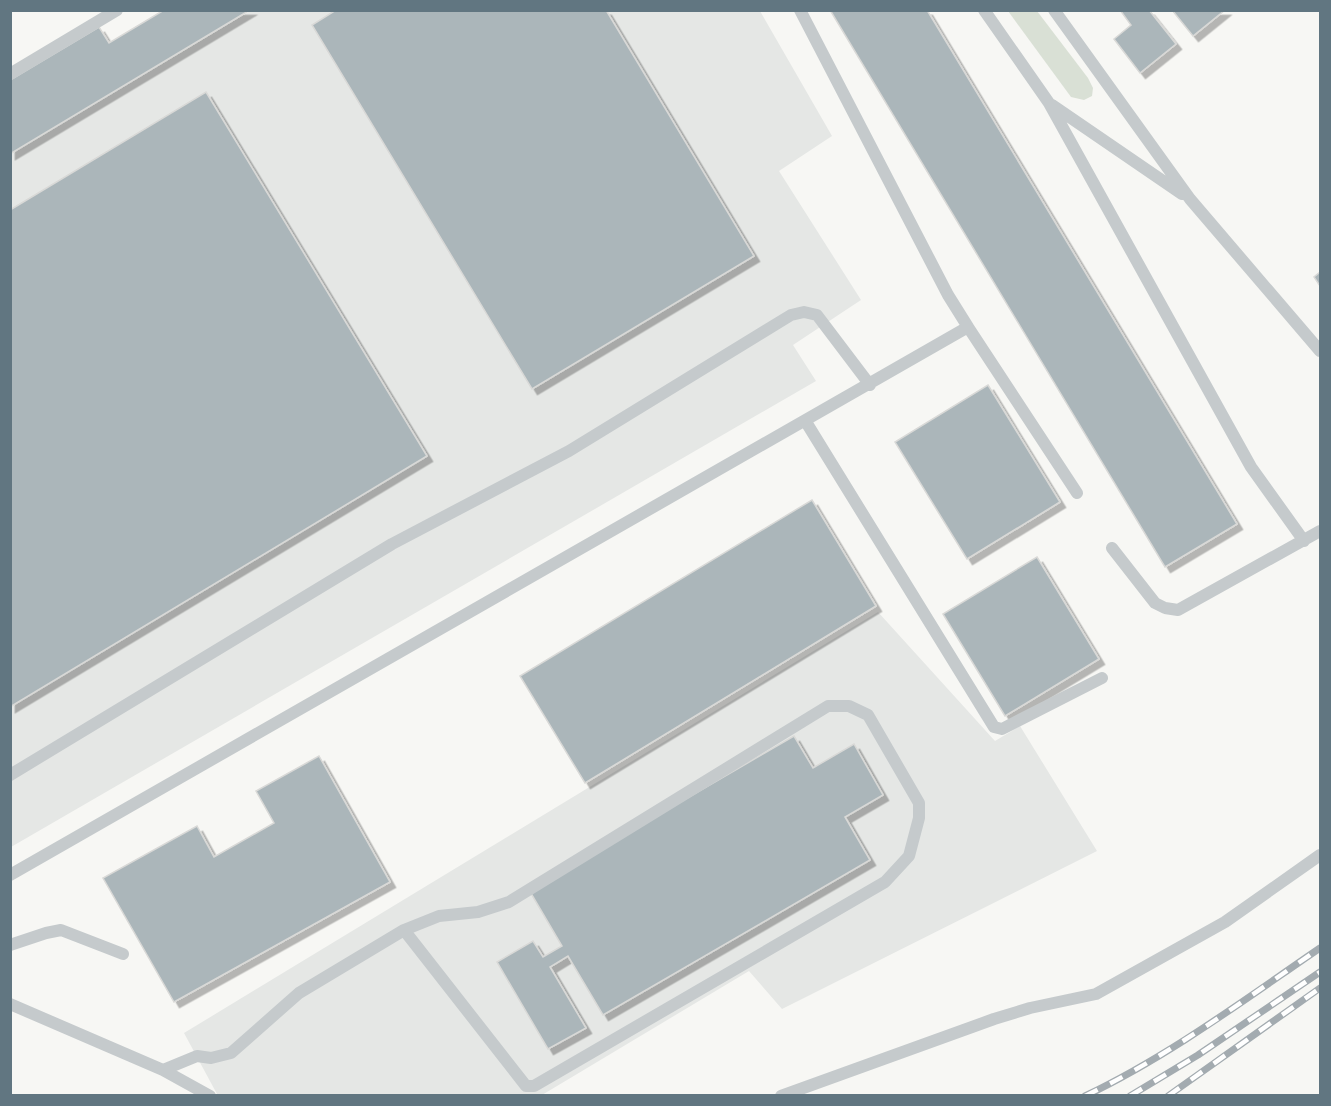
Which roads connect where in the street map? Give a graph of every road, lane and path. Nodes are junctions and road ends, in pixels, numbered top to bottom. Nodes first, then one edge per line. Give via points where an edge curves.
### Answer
1 (117, 10) edge
2 (800, 10) edge
3 (984, 10) edge
4 (1054, 10) edge
5 (10, 74) edge
6 (1049, 103) junction
7 (1190, 199) junction
8 (968, 327) junction
9 (1320, 351) edge
10 (870, 385) junction
11 (806, 422) junction
12 (1077, 493) dead end
13 (1320, 531) edge
14 (1304, 541) junction
15 (1112, 548) dead end
16 (1101, 678) dead end
17 (10, 775) edge
18 (1320, 855) edge
19 (10, 875) edge
20 (404, 930) junction
21 (10, 945) edge
22 (123, 954) dead end
23 (10, 1004) edge
24 (163, 1070) junction
25 (210, 1095) edge
26 (781, 1095) edge

1 - 5 lane
2 - 8 lane
3 - 6 lane
4 - 7 lane
6 - 7 lane
6 - 14 lane via 1251,467
7 - 9 lane
8 - 10 lane
8 - 12 lane
10 - 11 lane
10 - 17 lane via 817,315 791,315 569,451 392,544
11 - 16 lane via 994,727 1002,729
11 - 19 lane
13 - 14 lane
14 - 15 lane via 1178,610 1155,603
18 - 26 lane via 1224,922 1096,994 994,1019
20 - 20 lane via 439,916 478,912 509,902 828,706 849,706 868,715 919,803 909,855 885,882 534,1086 526,1086
20 - 24 lane via 299,993 231,1053 211,1058 197,1056
21 - 22 lane via 61,930
23 - 24 lane
24 - 25 lane

